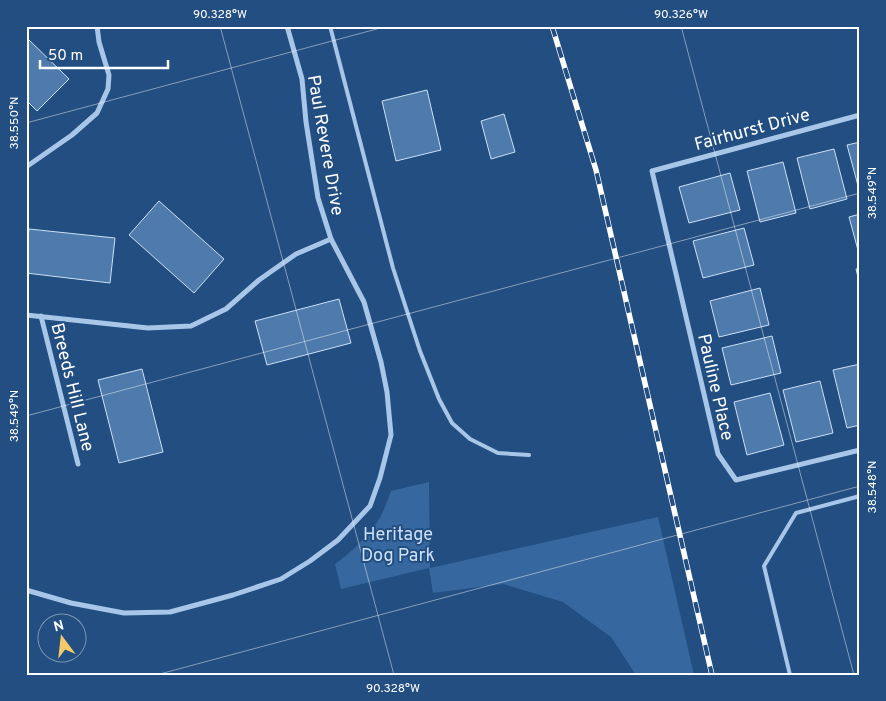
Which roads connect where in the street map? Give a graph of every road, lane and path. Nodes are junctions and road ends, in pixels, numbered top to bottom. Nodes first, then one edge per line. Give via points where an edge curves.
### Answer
1 (97, 26) edge
2 (287, 26) edge
3 (330, 26) edge
4 (860, 114) edge
5 (26, 157) edge
6 (32, 163) junction
7 (26, 167) edge
8 (652, 171) joint
9 (331, 239) junction
10 (26, 315) edge
11 (41, 316) junction
12 (860, 450) edge
13 (529, 455) dead end
14 (78, 464) dead end
15 (860, 496) edge
16 (26, 590) edge
17 (790, 675) edge

1 - 6 street via 109,75 108,89 97,114
2 - 9 street, Paul Revere Drive via 302,79 318,198
3 - 13 lane via 393,268 439,398 452,423 470,439 498,453
4 - 8 street, Fairhurst Drive
5 - 6 street
6 - 7 street
8 - 12 street, Pauline Place via 718,454 736,480
9 - 11 street via 296,254 258,280 226,309 191,326 148,328
9 - 16 street, Paul Revere Drive via 364,302 387,392 391,435 370,506 338,540 310,562 281,578 170,612 124,613
10 - 11 street
11 - 14 street, Breeds Hill Lane
15 - 17 lane via 796,513 764,566

